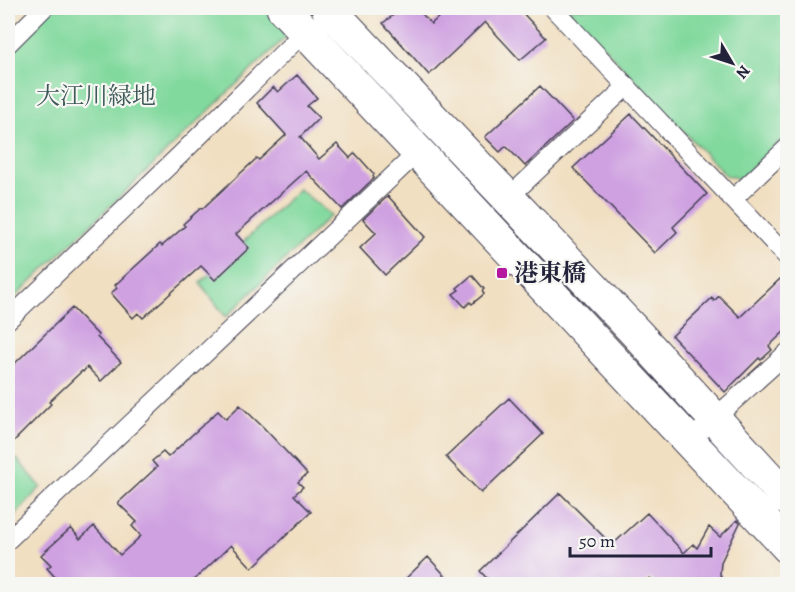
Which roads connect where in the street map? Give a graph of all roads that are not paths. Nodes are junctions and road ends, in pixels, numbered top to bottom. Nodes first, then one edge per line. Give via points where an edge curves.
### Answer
1 (44, 8) edge
2 (283, 8) edge
3 (553, 8) edge
4 (331, 9) edge
5 (305, 31) junction
6 (8, 44) edge
7 (627, 86) junction
8 (788, 147) edge
9 (418, 152) junction
10 (508, 198) junction
11 (733, 199) junction
12 (788, 258) edge
13 (8, 320) edge
14 (788, 352) edge
15 (713, 418) junction
16 (688, 442) junction
17 (788, 499) edge
18 (8, 540) edge
19 (788, 547) edge

1 - 6 street
2 - 5 highway
3 - 7 street
4 - 10 highway
5 - 9 highway
5 - 13 street
7 - 10 street
7 - 11 street
8 - 11 street
9 - 16 highway
9 - 18 street
10 - 15 highway
11 - 12 street
14 - 15 street
15 - 16 street
15 - 17 highway
16 - 19 highway

